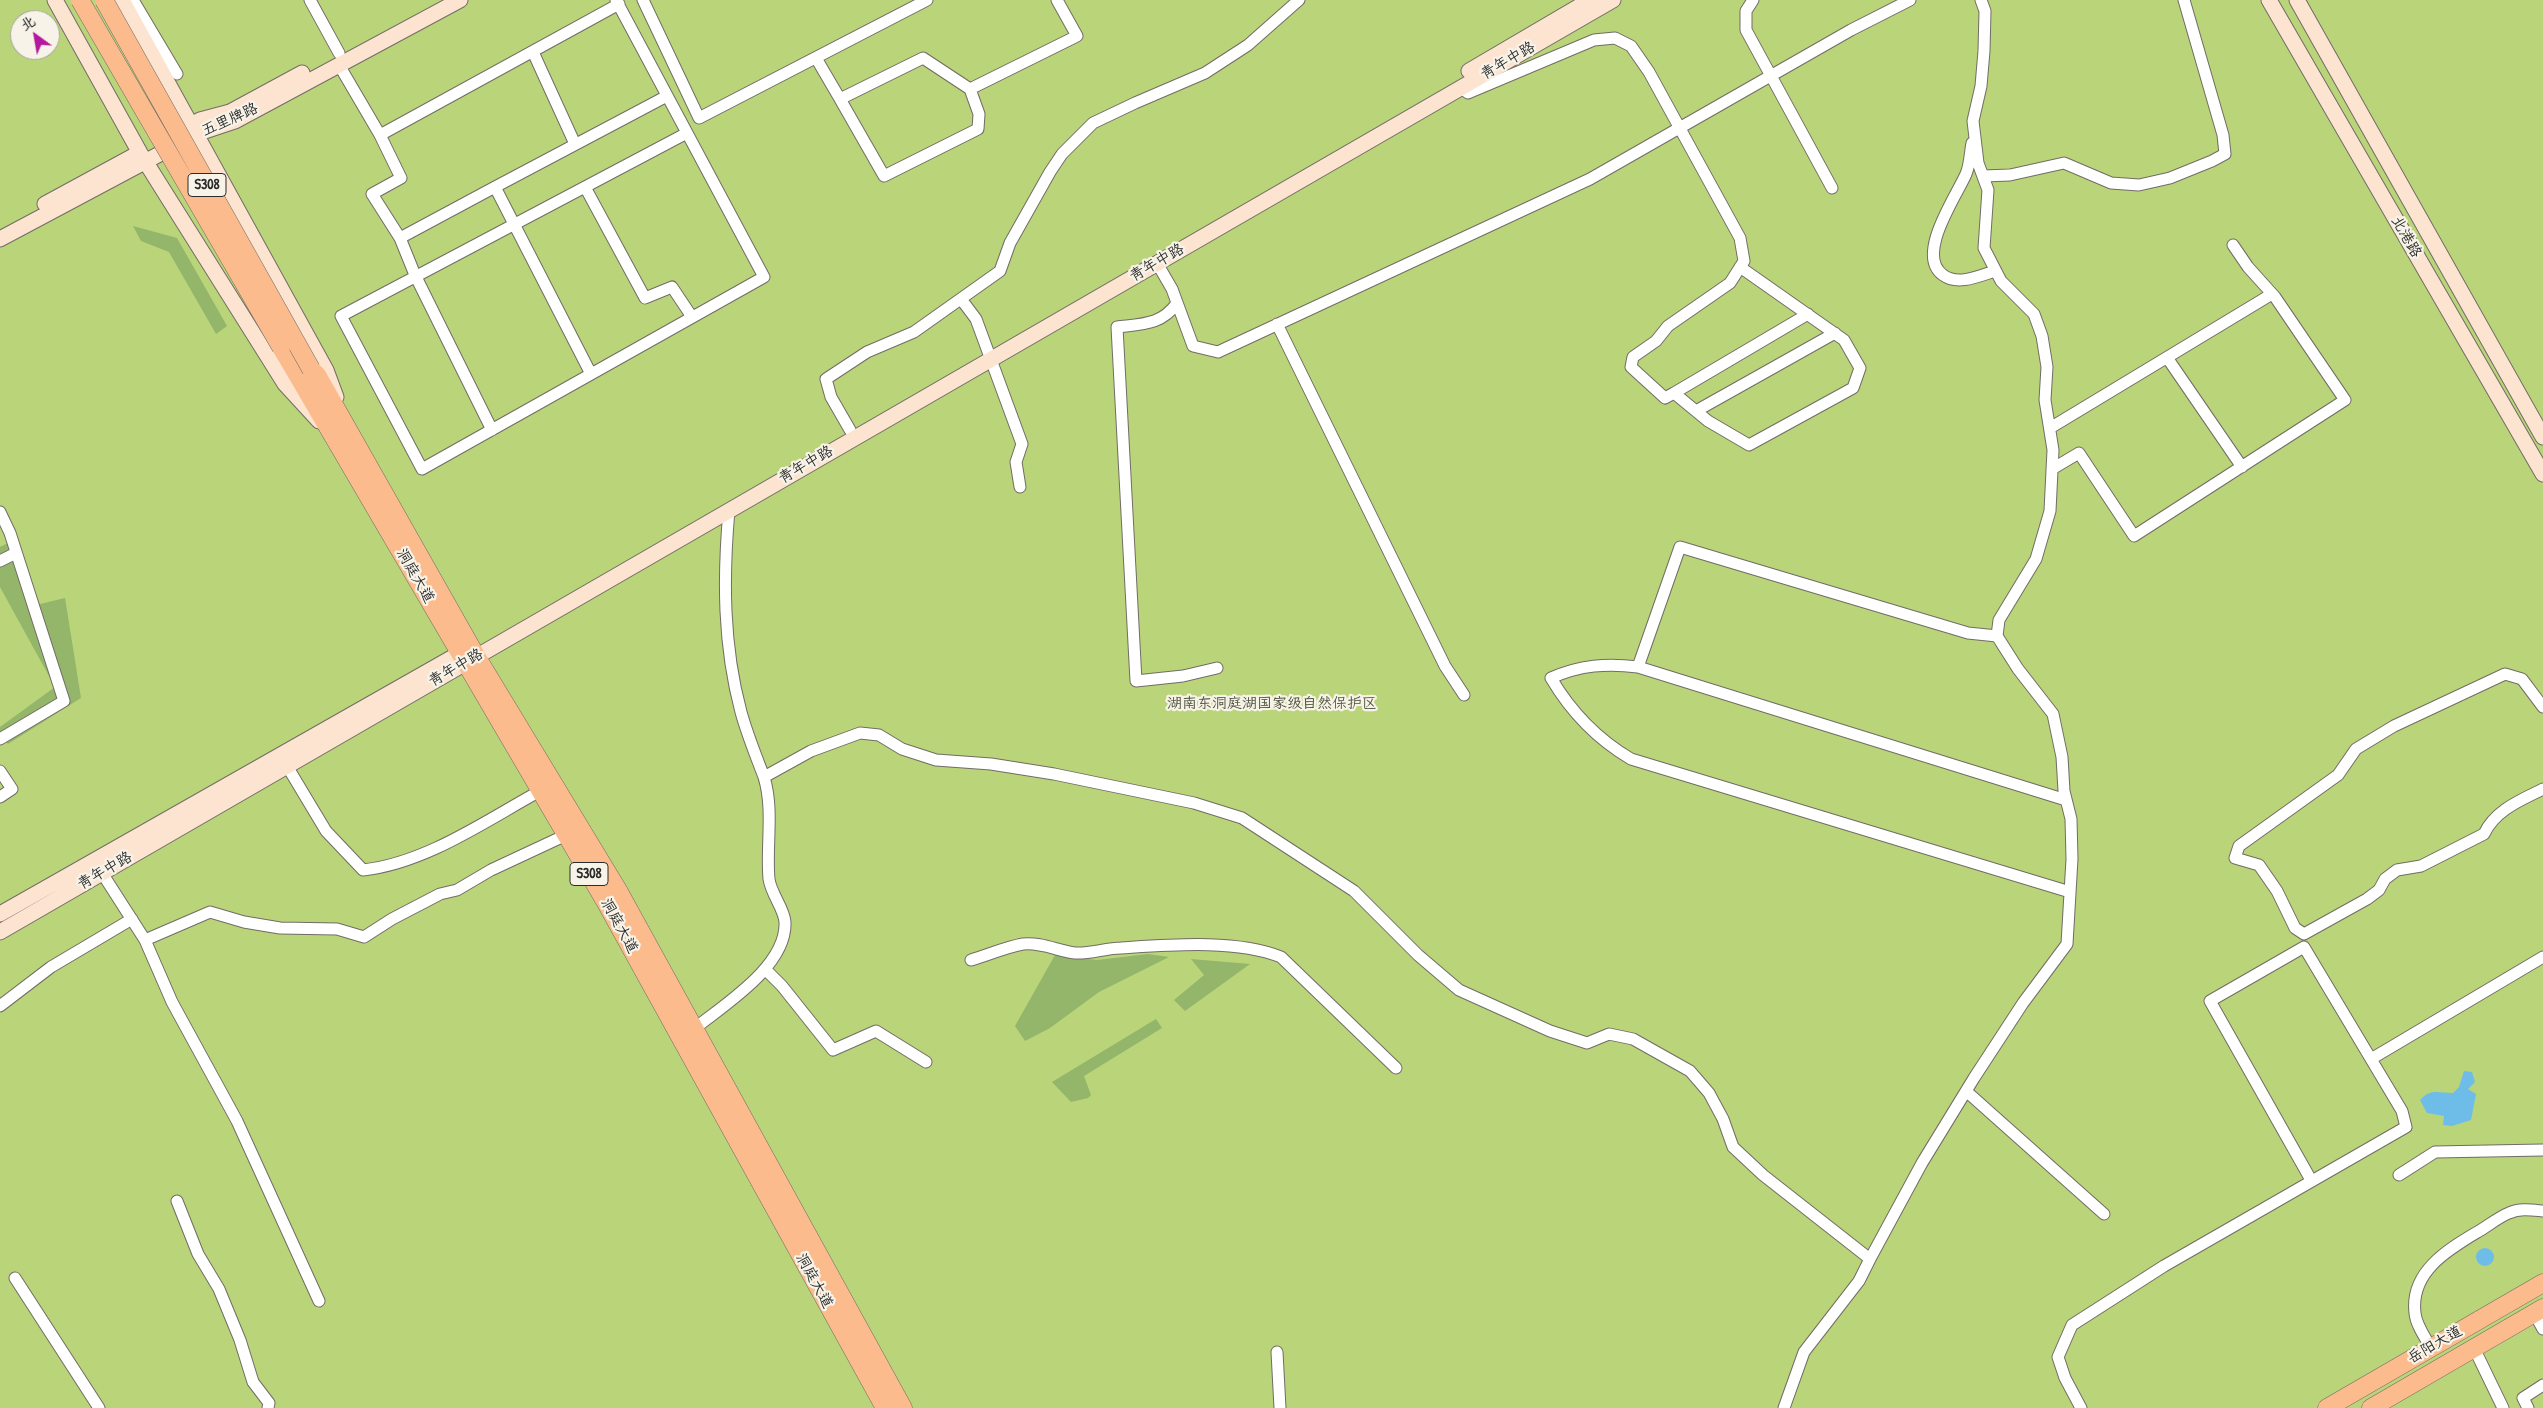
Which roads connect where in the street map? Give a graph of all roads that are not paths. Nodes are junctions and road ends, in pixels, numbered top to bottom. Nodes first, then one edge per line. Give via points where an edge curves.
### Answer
1 (55, 0) edge
2 (80, 0) edge
3 (104, 0) edge
4 (122, 0) edge
5 (133, 0) edge
6 (310, 0) edge
7 (438, 0) edge
8 (460, 0) edge
9 (643, 0) edge
10 (927, 0) edge
11 (1057, 0) edge
12 (1299, 0) edge
13 (1590, 0) edge
14 (1613, 0) edge
15 (1753, 0) edge
16 (1910, 0) edge
17 (1981, 0) edge
18 (2184, 0) edge
19 (2269, 0) edge
20 (2297, 0) edge
21 (618, 2) edge
22 (533, 52) junction
23 (816, 58) junction
24 (339, 59) junction
25 (177, 74) dead end
26 (1461, 88) junction
27 (970, 89) junction
28 (667, 96) junction
29 (840, 98) junction
30 (195, 131) junction
31 (1974, 132) junction
32 (687, 133) junction
33 (380, 135) junction
34 (575, 144) junction
35 (143, 157) junction
36 (1982, 176) junction
37 (495, 187) junction
38 (585, 187) junction
39 (1832, 188) dead end
40 (513, 225) junction
41 (0, 228) edge
42 (400, 238) junction
43 (0, 240) edge
44 (2234, 245) dead end
45 (1740, 267) junction
46 (1161, 270) dead end
47 (1995, 271) junction
48 (415, 275) junction
49 (2272, 294) junction
50 (962, 299) junction
51 (1177, 303) junction
52 (1808, 314) junction
53 (692, 318) junction
54 (1277, 324) junction
55 (1835, 333) junction
56 (990, 355) junction
57 (2168, 358) junction
58 (591, 374) junction
59 (1674, 393) junction
60 (1696, 411) junction
61 (2050, 428) junction
62 (492, 430) junction
63 (850, 430) junction
64 (340, 431) junction
65 (2543, 437) edge
66 (2242, 466) junction
67 (2052, 468) junction
68 (2543, 474) edge
69 (1020, 487) dead end
70 (729, 510) junction
71 (0, 512) edge
72 (16, 553) junction
73 (0, 561) edge
74 (1997, 636) junction
75 (468, 655) junction
76 (1638, 667) junction
77 (1218, 668) dead end
78 (2538, 690) edge
79 (1464, 695) dead end
80 (2543, 707) edge
81 (0, 739) edge
82 (287, 766) junction
83 (0, 771) edge
84 (764, 777) junction
85 (2543, 789) edge
86 (540, 791) junction
87 (0, 797) edge
88 (2066, 800) junction
89 (566, 834) junction
90 (102, 873) junction
91 (2070, 892) junction
92 (0, 914) edge
93 (132, 919) junction
94 (0, 932) edge
95 (2304, 934) junction
96 (145, 940) junction
97 (2304, 947) junction
98 (2543, 957) edge
99 (971, 960) dead end
100 (764, 968) junction
101 (0, 1006) edge
102 (694, 1029) junction
103 (2371, 1059) junction
104 (926, 1062) dead end
105 (1396, 1068) dead end
106 (1966, 1092) junction
107 (2543, 1150) edge
108 (2398, 1175) dead end
109 (2312, 1180) junction
110 (177, 1201) dead end
111 (2543, 1211) edge
112 (2104, 1214) dead end
113 (1870, 1259) junction
114 (15, 1278) dead end
115 (2543, 1283) edge
116 (319, 1301) dead end
117 (2539, 1310) edge
118 (2543, 1329) edge
119 (2431, 1348) junction
120 (2474, 1348) junction
121 (1277, 1352) dead end
122 (2543, 1384) edge
123 (99, 1408) edge
124 (268, 1408) edge
125 (885, 1408) edge
126 (903, 1408) edge
127 (1280, 1408) edge
128 (1784, 1408) edge
129 (2081, 1408) edge
130 (2328, 1408) edge
131 (2372, 1408) edge
132 (2503, 1408) edge
133 (2528, 1408) edge

1 - 35 main road
2 - 64 main road, 洞庭大道 / S308, bridge via 281,347
3 - 64 main road, 洞庭大道 / S308, bridge via 311,370 317,375
4 - 30 main road
5 - 25 street
6 - 24 street
7 - 24 main road, 五里牌路
8 - 24 main road, 五里牌路
9 - 23 street via 699,118
10 - 23 street
11 - 27 street via 1077,36
12 - 50 street via 1248,44 1205,73 1135,102 1093,124 1062,154 1050,172 1010,243 1000,271
13 - 56 main road
14 - 26 main road, 青年中路
15 - 39 street via 1746,11 1746,30
16 - 54 street via 1858,26 1590,179
17 - 31 street via 1985,11 1984,51 1972,121
18 - 36 street via 2223,135 2225,154 2170,178 2139,185 2111,182 2064,163 2010,175
19 - 68 main road, 北港路
20 - 65 main road, 北港路
21 - 22 street
21 - 28 street
22 - 33 street
22 - 34 street
23 - 29 street
24 - 30 main road, 五里牌路
24 - 30 main road, 五里牌路 via 235,121
24 - 33 street
26 - 45 street via 1468,93 1594,40 1615,38 1631,46 1649,72 1740,238 1744,261
26 - 56 main road, 青年中路
27 - 29 street via 923,58
27 - 29 street via 979,114 978,129 884,176
28 - 32 street
28 - 34 street
30 - 35 main road, 五里牌路
30 - 64 main road via 326,370
31 - 36 street
31 - 47 street via 1967,172 1950,202 1932,255 1937,270 1950,280 1972,279
32 - 38 street
32 - 53 street via 764,277
33 - 42 street via 401,178 372,194
34 - 37 street
35 - 41 main road, 五里牌路
35 - 43 main road, 五里牌路
35 - 64 main road via 285,384
36 - 47 street via 1988,190 1984,248
37 - 40 street
37 - 42 street
38 - 40 street
38 - 53 street via 645,298 672,287
40 - 48 street
40 - 58 street
42 - 48 street
44 - 49 street
45 - 52 street
45 - 59 street via 1730,283 1668,326 1656,341 1633,357 1630,367 1665,398
46 - 51 street
47 - 61 street via 2001,282 2034,314 2042,336 2047,366 2045,400
48 - 62 street
48 - 62 street via 341,316 422,469
49 - 57 street
49 - 66 street via 2345,400
50 - 56 street via 976,319
50 - 63 street via 914,332 867,352 826,379 831,397
51 - 54 street via 1193,346 1218,352
51 - 77 street via 1156,323 1117,327 1136,681
52 - 55 street
52 - 59 street
53 - 58 street
54 - 79 street via 1436,648
55 - 60 street
55 - 60 street via 1844,340 1860,368 1853,388 1749,445
56 - 63 main road
56 - 69 street via 1022,444 1016,462
56 - 70 main road, 青年中路
57 - 61 street
57 - 66 street
58 - 62 street
59 - 60 street
61 - 67 street via 2054,450
63 - 75 main road
64 - 75 main road, 洞庭大道 / S308
66 - 67 street via 2134,536 2079,453
67 - 74 street via 2050,511 2036,558 1999,620
70 - 75 main road, 青年中路
70 - 84 street via 724,566 727,637 741,712
71 - 72 street
72 - 73 street
72 - 81 street via 64,701
74 - 76 street via 1968,633 1680,548
74 - 88 street via 2053,714
75 - 82 main road, 青年中路
75 - 86 main road, 洞庭大道 / S308
75 - 92 main road, 青年中路
75 - 102 main road, 洞庭大道 / S308 via 619,892
76 - 88 street
76 - 91 street via 1589,666 1550,678 1595,735 1631,759
78 - 80 street
78 - 95 street via 2522,679 2505,674 2394,726 2356,749 2338,775 2239,846 2235,858 2259,865 2295,928
82 - 86 street via 326,831 363,870 386,867 416,856
82 - 90 main road, 青年中路
83 - 87 street via 12,789
84 - 100 street via 770,796 769,881 785,920 784,940
84 - 113 street via 810,751 860,733 879,736 902,749 936,760 991,764 1063,776 1194,803 1242,818 1354,891 1389,928 1459,990 1550,1031 1587,1043 1609,1034 1633,1039 1690,1071 1709,1093 1733,1147 1763,1175
85 - 95 street via 2503,810 2484,834 2421,866 2397,870 2367,899
86 - 89 main road, 洞庭大道 / S308
88 - 91 street via 2072,851
89 - 96 street via 457,890 440,894 364,936 337,929 280,928 210,912
89 - 125 main road, 洞庭大道 / S308
90 - 93 street
90 - 94 main road, 青年中路
91 - 106 street via 2067,944 2023,1003
93 - 96 street
93 - 101 street via 51,967
95 - 97 street
96 - 116 street via 172,1002 237,1121
97 - 103 street
97 - 109 street via 2210,1002
98 - 103 street
99 - 105 street via 1023,944 1076,953 1179,945 1270,952 1281,957
100 - 102 street via 750,984
100 - 104 street via 833,1050 876,1031
102 - 126 main road, 洞庭大道 / S308
103 - 109 street via 2402,1111 2406,1127
106 - 112 street
106 - 113 street via 1922,1163
107 - 108 street via 2435,1152
109 - 129 street via 2164,1266 2072,1325 2058,1357
110 - 124 street via 198,1254 219,1289 253,1382 269,1403
111 - 119 street via 2524,1209 2509,1213 2442,1254 2426,1271 2416,1294 2415,1314
113 - 128 street via 1859,1281 1804,1352
114 - 123 street
115 - 119 main road, 岳阳大道
117 - 118 street
117 - 120 main road, 岳阳大道
119 - 130 main road, 岳阳大道
120 - 131 main road, 岳阳大道
120 - 132 street
121 - 127 street
122 - 133 street via 2522,1398

